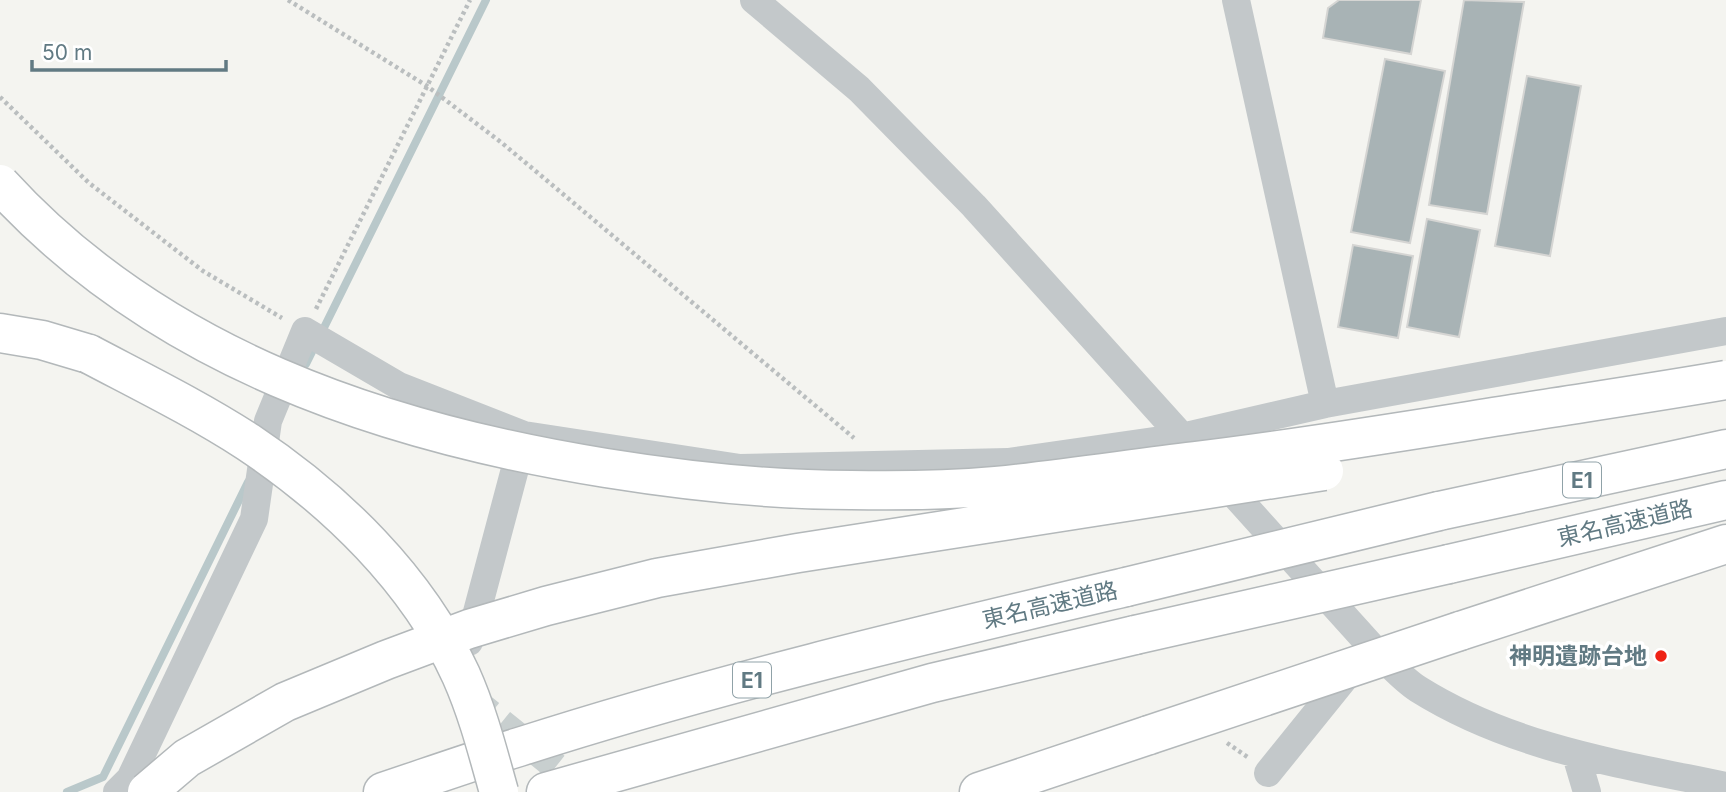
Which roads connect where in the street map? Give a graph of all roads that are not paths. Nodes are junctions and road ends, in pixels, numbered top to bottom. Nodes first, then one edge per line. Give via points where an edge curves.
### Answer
1 (754, 0) edge
2 (1236, 0) edge
3 (0, 184) edge
4 (1726, 331) edge
5 (0, 332) edge
6 (1724, 380) edge
7 (1325, 404) junction
8 (524, 435) junction
9 (1181, 438) junction
10 (1726, 449) edge
11 (1726, 500) edge
12 (1726, 544) edge
13 (1371, 646) junction
14 (468, 681) tunnel mouth
15 (1149, 734) junction
16 (1576, 755) junction
17 (1268, 773) road end
18 (1726, 786) edge
19 (117, 792) edge
20 (147, 792) edge
21 (383, 792) edge
22 (499, 792) edge
23 (546, 792) edge
24 (979, 792) edge
25 (1023, 792) edge
26 (1587, 792) edge

1 - 9 street via 859,89 974,206
2 - 7 street
3 - 6 highway, bridge via 26,212 143,306 224,354 280,378 373,415 464,441 548,459 720,484 851,491 992,486 1294,449
4 - 7 street
5 - 22 highway, bridge via 89,354 235,435 300,480 355,530 402,579 433,623 461,675
6 - 20 highway, bridge via 1337,468 797,553 657,578 546,606 445,638 285,702 187,758
7 - 9 street
8 - 9 street via 740,468 1008,462
8 - 14 street via 467,647
8 - 19 street via 399,386 305,331 268,421 254,519 130,779
9 - 13 street
10 - 21 highway, 東名高速道路 / E1, bridge via 1439,511 926,635 521,746
11 - 23 highway, 東名高速道路 / E1, bridge via 932,683
12 - 15 highway, bridge
13 - 16 street via 1416,687 1481,723
13 - 17 street
15 - 24 highway
15 - 25 highway
16 - 18 street
16 - 26 street

